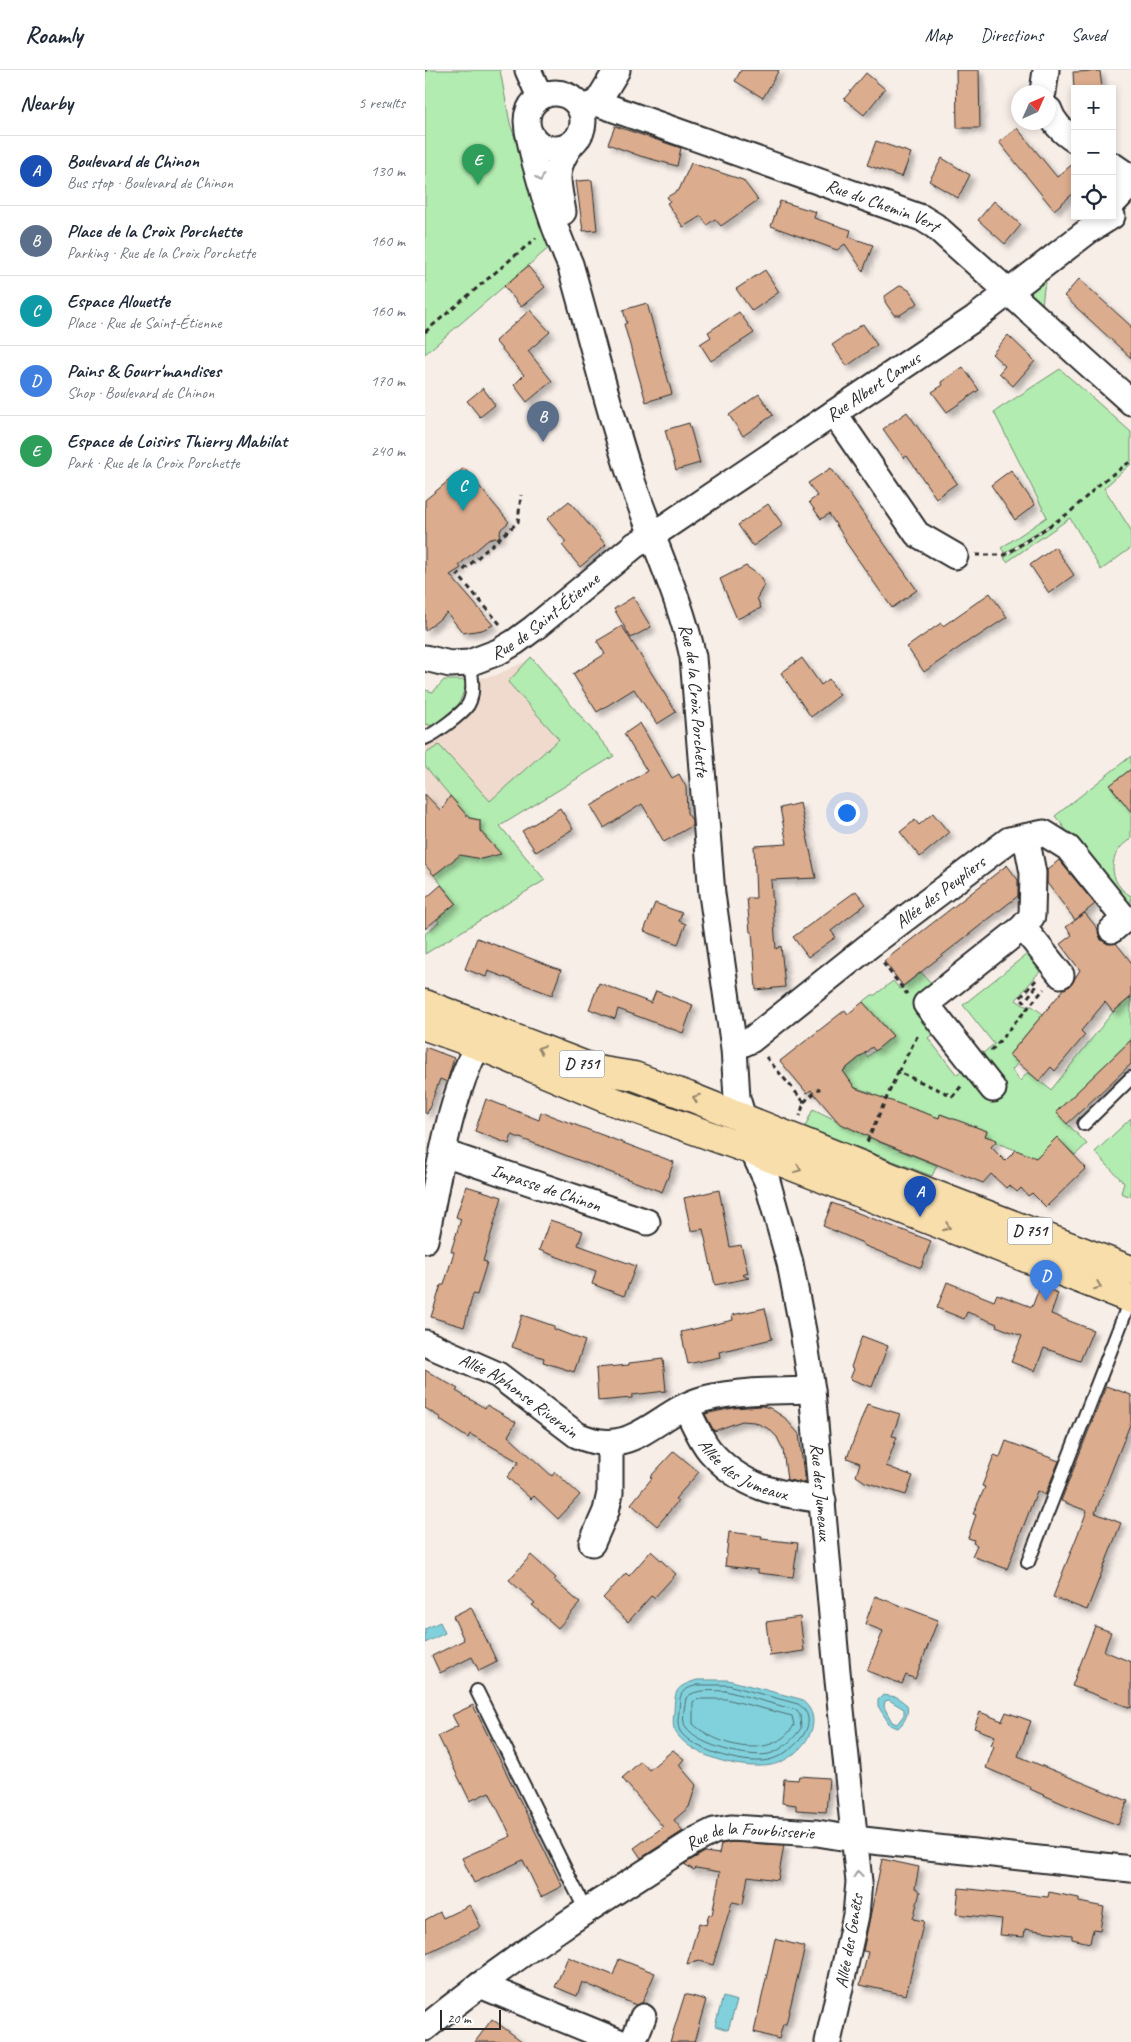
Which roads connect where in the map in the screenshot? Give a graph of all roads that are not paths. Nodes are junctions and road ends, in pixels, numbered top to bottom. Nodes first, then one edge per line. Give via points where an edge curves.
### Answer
1 (528, 70) edge
2 (617, 70) edge
3 (1046, 70) edge
4 (1044, 85) edge
5 (540, 97) junction
6 (589, 105) junction
7 (1056, 123) edge
8 (529, 131) junction
9 (1071, 137) edge
10 (571, 145) junction
11 (1116, 168) edge
12 (1131, 178) edge
13 (1131, 184) edge
14 (1116, 200) edge
15 (1131, 205) edge
16 (1116, 214) edge
17 (1094, 223) edge
18 (570, 264) junction
19 (1009, 292) junction
20 (1131, 402) edge
21 (834, 413) junction
22 (653, 535) junction
23 (955, 556) road end
24 (425, 658) edge
25 (469, 663) junction
26 (425, 738) edge
27 (1026, 837) junction
28 (1023, 927) junction
29 (1112, 930) dead end
30 (1061, 975) dead end
31 (425, 1004) edge
32 (425, 1026) edge
33 (478, 1045) junction
34 (734, 1048) junction
35 (1131, 1078) edge
36 (993, 1089) dead end
37 (741, 1116) junction
38 (1083, 1124) dead end
39 (753, 1151) junction
40 (444, 1153) junction
41 (647, 1222) dead end
42 (425, 1240) edge
43 (1131, 1270) edge
44 (1131, 1298) edge
45 (425, 1344) edge
46 (812, 1390) junction
47 (685, 1407) junction
48 (610, 1444) junction
49 (823, 1500) junction
50 (592, 1543) dead end
51 (1028, 1562) dead end
52 (477, 1691) dead end
53 (854, 1839) junction
54 (1131, 1869) edge
55 (586, 1912) junction
56 (480, 1984) junction
57 (643, 2017) dead end
58 (425, 2028) edge
59 (619, 2042) edge
60 (633, 2042) edge
61 (828, 2042) edge

1 - 5 street
2 - 6 street
3 - 4 street
5 - 6 street via 549,93 567,95
5 - 8 street via 528,112
6 - 10 street via 583,128
6 - 19 street, Rue du Chemin Vert via 922,218
7 - 9 street
8 - 10 street via 533,139 551,149
8 -> 18 street, Rue de la Croix Porchette via 553,223
10 - 18 street, Rue de la Croix Porchette via 561,157 557,171
11 - 12 street
13 - 14 street
15 - 16 street, Rue Albert Camus
17 - 19 street, Rue Albert Camus
18 - 22 street, Rue de la Croix Porchette via 633,484
19 - 20 street, Rue du Chemin Vert
19 - 21 street, Rue Albert Camus
21 - 22 street, Rue Albert Camus
21 - 23 street via 917,534
22 - 25 street, Rue de Saint-Étienne via 635,545 515,642
22 - 34 street, Rue de la Croix Porchette via 679,603 693,657 712,894
24 - 25 street, Rue de Saint-Étienne via 450,664
25 - 26 lane via 473,679 468,704 435,734
27 - 28 street via 1033,873 1032,916
27 - 29 street, Allée des Peupliers via 1044,833 1069,848 1125,919
27 - 34 street, Allée des Peupliers via 1009,840 863,950 751,1040
28 - 30 street
28 - 36 street via 926,1004
37 -> 31 main road, D 751 via 634,1076 597,1070
32 - 33 main road, D 751
33 - 39 main road, D 751 via 607,1099
33 - 40 street via 459,1089
34 - 37 street, Rue de la Croix Porchette
35 - 38 lane
37 - 39 street, Rue de la Croix Porchette
37 - 43 main road, D 751
39 -> 44 main road, D 751
39 - 46 street, Rue des Jumeaux via 767,1181 789,1263
40 - 41 street, Impasse de Chinon
40 - 42 street
44 - 51 lane
45 - 48 street, Allée Alphonse Riverain via 498,1375 577,1435
46 - 47 street via 730,1394
46 - 49 street, Rue des Jumeaux
47 - 48 street via 637,1435
47 - 49 street, Allée des Jumeaux via 709,1450 738,1478 782,1495
48 - 50 street via 610,1493
49 - 53 street, Rue des Jumeaux
52 - 55 lane
53 - 54 street, Rue de la Fourbisserie
53 - 55 street, Rue de la Fourbisserie via 746,1828 715,1831
61 -> 53 street, Allée des Genêts via 856,1915 859,1882
55 - 56 street, Rue de la Fourbisserie
56 - 58 street, Rue de la Fourbisserie
56 - 59 street
57 - 60 street

